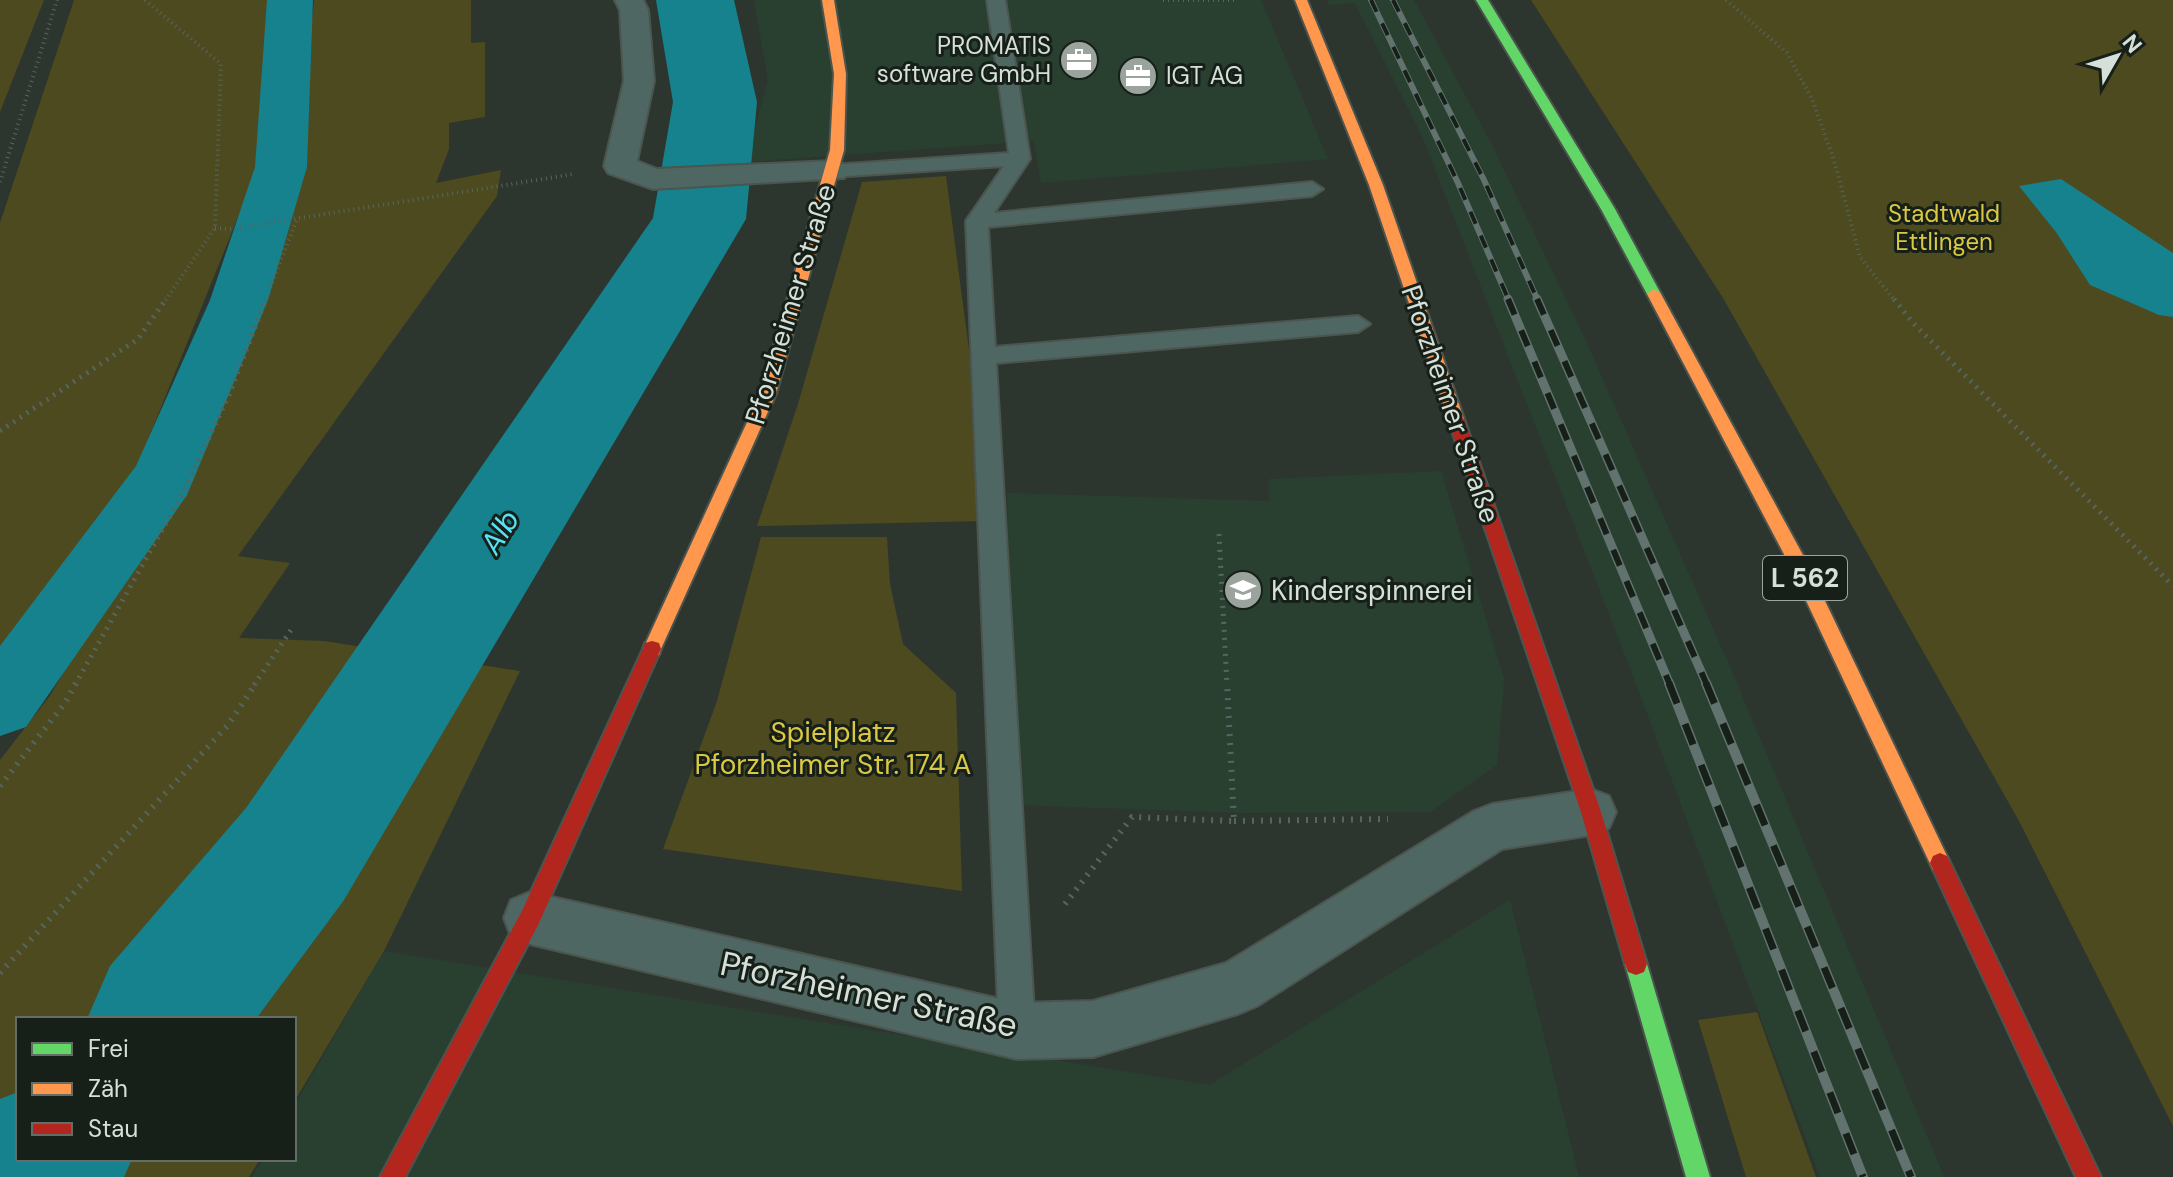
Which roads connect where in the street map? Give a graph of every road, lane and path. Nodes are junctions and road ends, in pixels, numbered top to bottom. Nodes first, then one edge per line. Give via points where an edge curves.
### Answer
1 (57, 0) edge
2 (145, 0) edge
3 (629, 0) edge
4 (828, 0) edge
5 (996, 0) edge
6 (1163, 0) edge
7 (1237, 0) edge
8 (1301, 0) edge
9 (1482, 0) edge
10 (1726, 0) edge
11 (1020, 159) junction
12 (620, 166) junction
13 (832, 171) junction
14 (0, 182) edge
15 (1312, 189) dead end
16 (294, 219) junction
17 (977, 221) junction
18 (215, 228) junction
19 (1358, 324) dead end
20 (986, 356) junction
21 (0, 431) edge
22 (1219, 534) dead end
23 (2173, 586) edge
24 (291, 630) dead end
25 (0, 786) edge
26 (1591, 812) junction
27 (1234, 821) junction
28 (1412, 879) junction
29 (530, 918) junction
30 (1012, 927) junction
31 (0, 973) edge
32 (1017, 1031) junction
33 (392, 1177) edge
34 (1698, 1177) edge
35 (2089, 1177) edge

1 - 14 path
2 - 18 path via 221,64
3 - 12 street via 639,81
4 - 13 street, Pforzheimer Straße via 840,74
5 - 11 lane
6 - 7 path
8 - 26 street, Pforzheimer Straße via 1376,185
9 - 35 street, L 562 via 1608,209 1795,557
10 - 23 path via 1787,53 1812,99 1860,257 1913,323
11 - 13 lane, Pforzheimer Straße
11 - 17 lane
12 - 13 street, Pforzheimer Straße via 653,179
12 - 16 path
13 - 29 street, Pforzheimer Straße via 768,394
15 - 17 lane
16 - 18 path
16 - 25 path via 229,395 183,493 65,703
17 - 20 lane
18 - 21 path via 138,339
19 - 20 lane
20 - 30 lane
22 - 27 path
24 - 31 path via 228,725
26 - 28 street, Pforzheimer Straße via 1492,827
26 - 34 street, Pforzheimer Straße
27 - 28 path via 1388,819
27 - 30 path via 1132,817 1052,921
28 - 32 street, Pforzheimer Straße via 1238,987 1093,1029
29 - 32 street, Pforzheimer Straße
29 - 33 street, Pforzheimer Straße
30 - 32 lane

